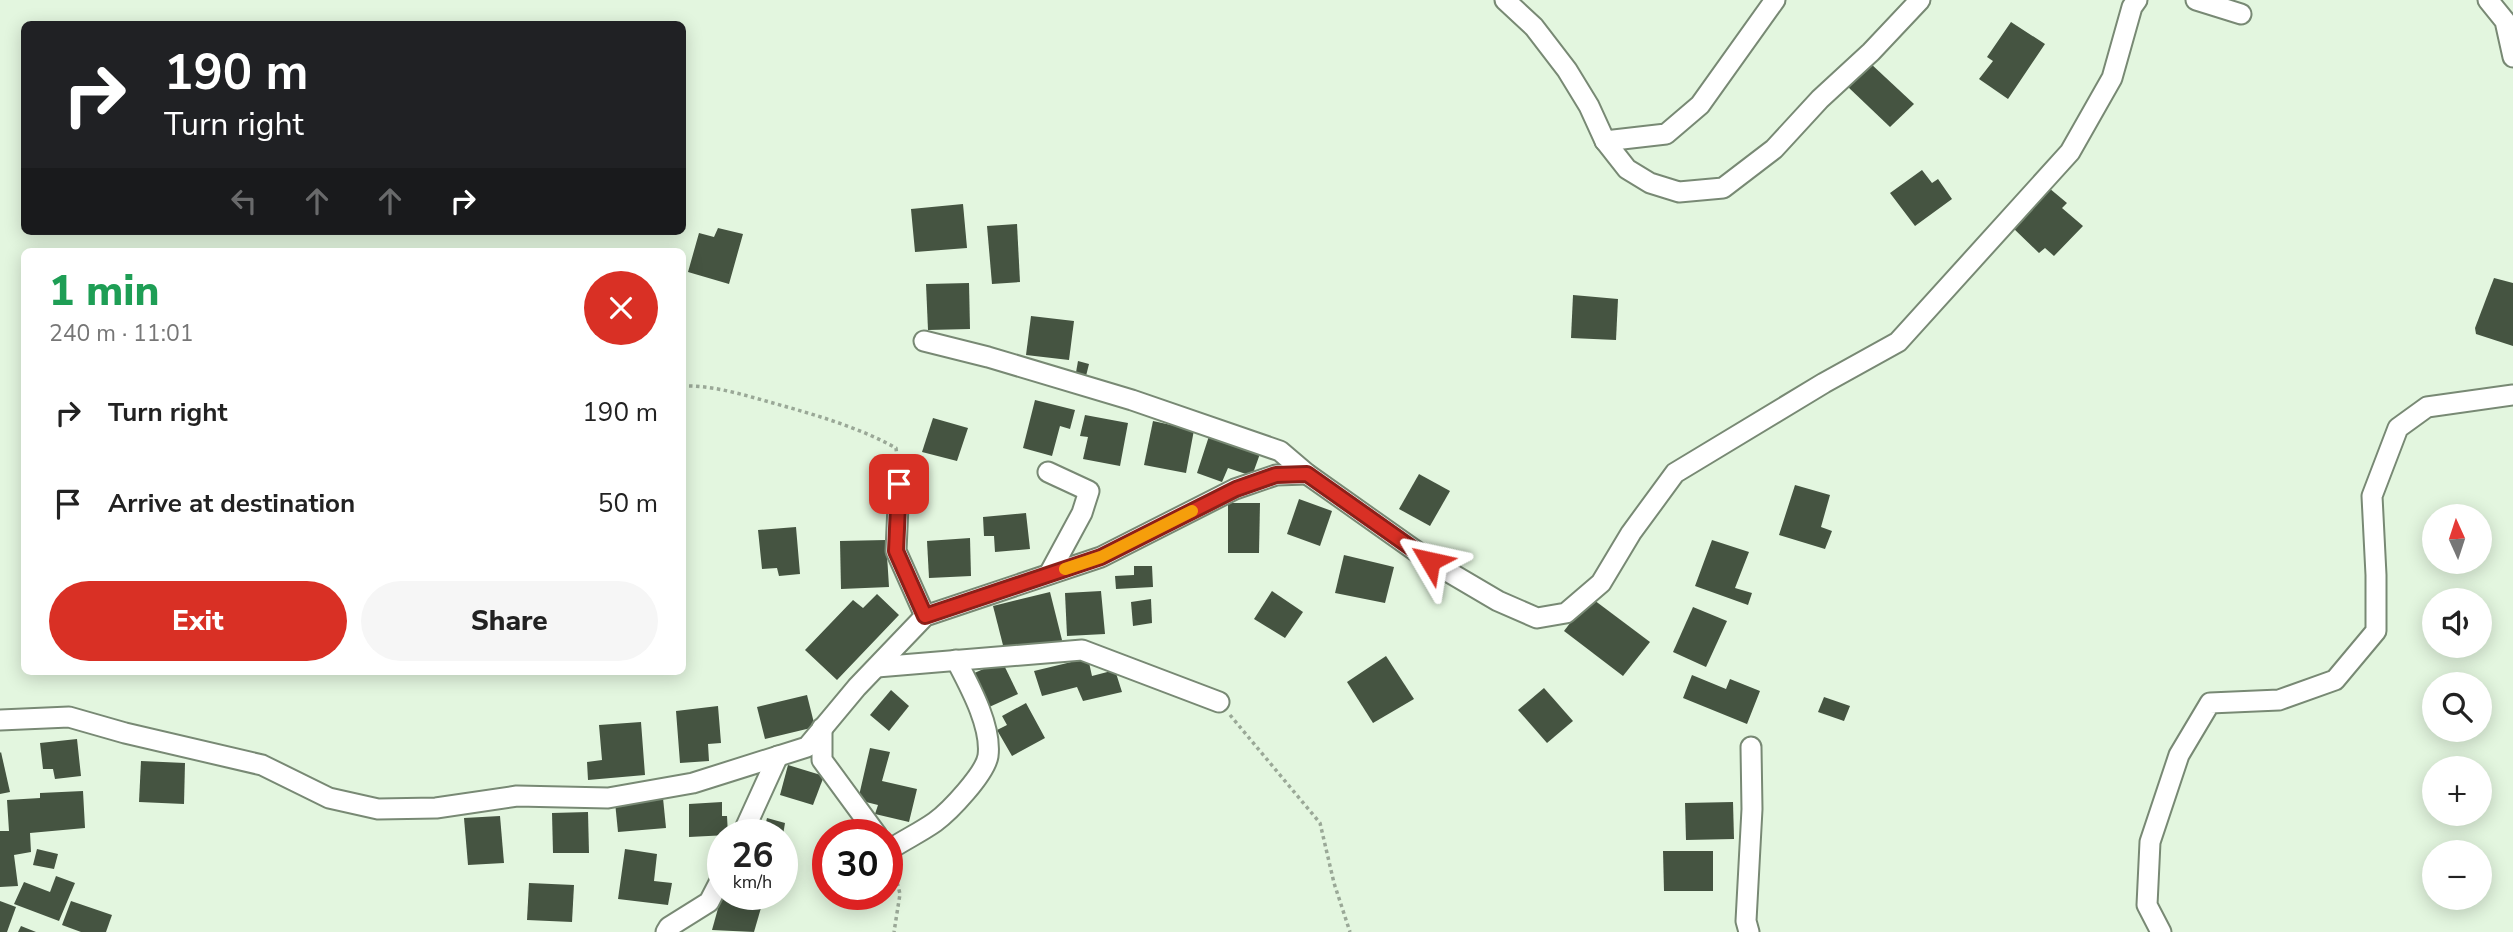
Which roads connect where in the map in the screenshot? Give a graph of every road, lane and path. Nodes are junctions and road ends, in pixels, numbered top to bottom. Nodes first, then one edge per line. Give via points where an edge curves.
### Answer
1 (1504, 0) edge
2 (1775, 0) edge
3 (1920, 0) edge
4 (2137, 0) edge
5 (2196, 0) edge
6 (2488, 0) edge
7 (2241, 14) dead end
8 (2513, 57) edge
9 (1605, 141) junction
10 (924, 341) dead end
11 (686, 386) edge
12 (2513, 395) edge
13 (1048, 472) dead end
14 (1307, 474) junction
15 (899, 484) joint
16 (1049, 575) junction
17 (925, 616) junction
18 (956, 660) junction
19 (877, 667) junction
20 (1219, 702) joint
21 (0, 720) edge
22 (822, 728) junction
23 (1751, 747) dead end
24 (778, 756) junction
25 (749, 819) edge
26 (866, 819) edge
27 (903, 836) edge
28 (707, 903) edge
29 (897, 910) edge
30 (666, 932) edge
31 (894, 932) edge
32 (1350, 932) edge
33 (1749, 932) edge
34 (2161, 932) edge

1 - 9 street via 1534,27 1567,69
2 - 9 street via 1700,105 1666,134
3 - 9 street via 1774,149 1723,188 1679,192 1650,183 1628,169
4 - 14 street via 2112,78 2070,152 1898,342 1675,473 1601,583 1566,613 1537,618 1498,601 1430,561
5 - 7 street
6 - 8 street via 2505,21
10 - 14 street via 1228,432 1280,451
11 - 15 path via 736,393 872,434 896,448
12 - 34 street via 2427,407 2398,428 2372,496 2376,631 2335,680 2280,699 2210,703 2179,755 2150,842 2147,905
13 - 16 street via 1089,491
14 - 16 street via 1276,475 1236,489 1101,557
15 - 17 street via 896,551
16 - 17 street
17 - 19 street
18 - 19 street
18 - 20 street via 1082,650
18 - 27 street via 987,733 988,756 981,774 937,821
19 - 22 street
20 - 32 path via 1320,823
21 - 24 street via 69,717 262,765 329,798 378,809 436,808 517,796 608,798 693,783
22 - 24 street via 807,747
22 - 26 street via 822,760
23 - 33 street
24 - 25 street
28 - 30 street
29 - 31 path

